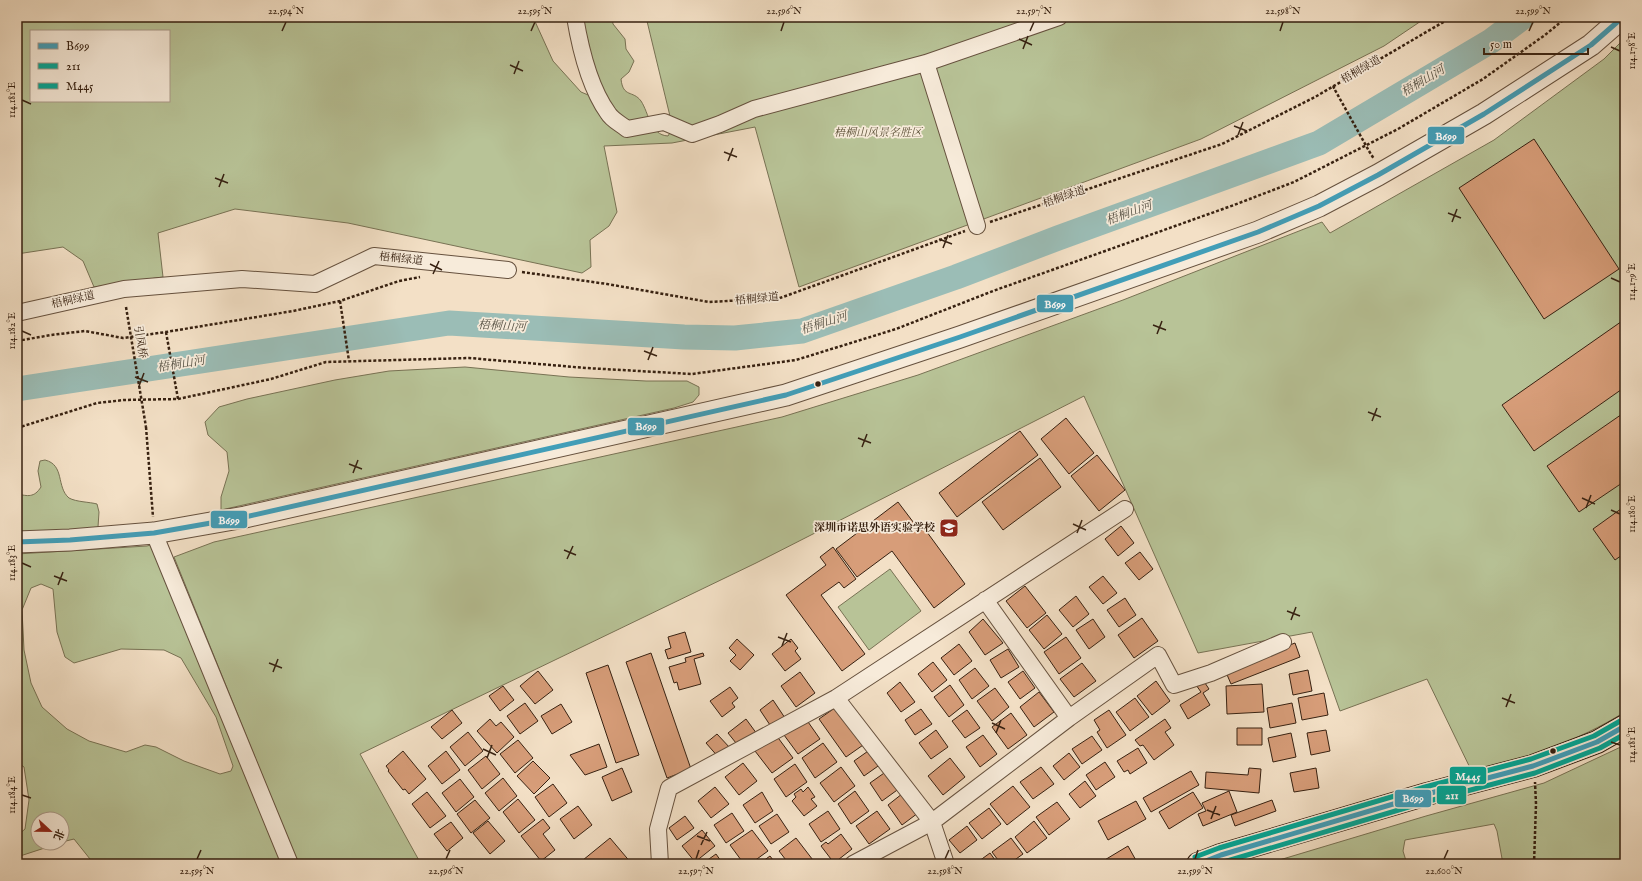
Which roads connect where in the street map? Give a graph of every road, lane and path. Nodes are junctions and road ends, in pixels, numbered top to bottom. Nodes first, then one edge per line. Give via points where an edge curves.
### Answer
1 (576, 17) edge
2 (1059, 17) edge
3 (1452, 17) edge
4 (1567, 17) edge
5 (1623, 17) edge
6 (926, 63) junction
7 (1333, 86) junction
8 (1375, 159) dead end
9 (977, 226) junction
10 (508, 270) joint
11 (421, 276) dead end
12 (340, 301) junction
13 (126, 307) dead end
14 (17, 313) edge
15 (166, 332) junction
16 (17, 341) edge
17 (349, 361) junction
18 (178, 399) junction
19 (17, 428) edge
20 (1124, 509) dead end
21 (154, 533) junction
22 (17, 542) edge
23 (985, 600) junction
24 (1283, 642) dead end
25 (836, 698) junction
26 (1069, 718) junction
27 (1625, 726) edge
28 (1533, 766) junction
29 (932, 822) junction
30 (290, 864) edge
31 (660, 864) edge
32 (853, 864) edge
33 (946, 864) edge
34 (1198, 864) edge
35 (1534, 864) edge

1 - 6 street via 580,44 596,92 608,115 627,129 664,122 692,134 754,109
2 - 6 street
3 - 7 path, 梧桐绿道
4 - 17 path via 1546,35 1482,79 1398,128 1294,182 993,291 896,329 796,360 692,374 469,358
5 - 21 street via 1591,45 1484,114 1319,206 1258,232 786,395 245,517
6 - 9 street
7 - 8 path, bridge
7 - 9 path, 梧桐绿道 via 1222,144
9 - 10 path, 梧桐绿道 via 780,298 709,302
10 - 14 street, 梧桐绿道 via 374,256 315,284 242,279 124,289
11 - 12 path via 399,280
12 - 15 path
12 - 17 path
13 - 21 path, 引凤桥, bridge via 146,427
15 - 16 path via 123,338 85,331
15 - 18 path
17 - 18 path via 326,362 271,379
18 - 19 path via 97,403
20 - 23 street
21 - 22 street
21 - 30 street
23 - 25 street
23 - 26 street
24 - 26 street via 1174,686 1158,655
25 - 29 street
25 - 31 street via 669,788 658,829
26 - 29 street
27 - 28 main road via 1597,742
28 - 34 main road via 1427,794
28 - 35 path via 1536,804
29 - 32 street
29 - 33 street

